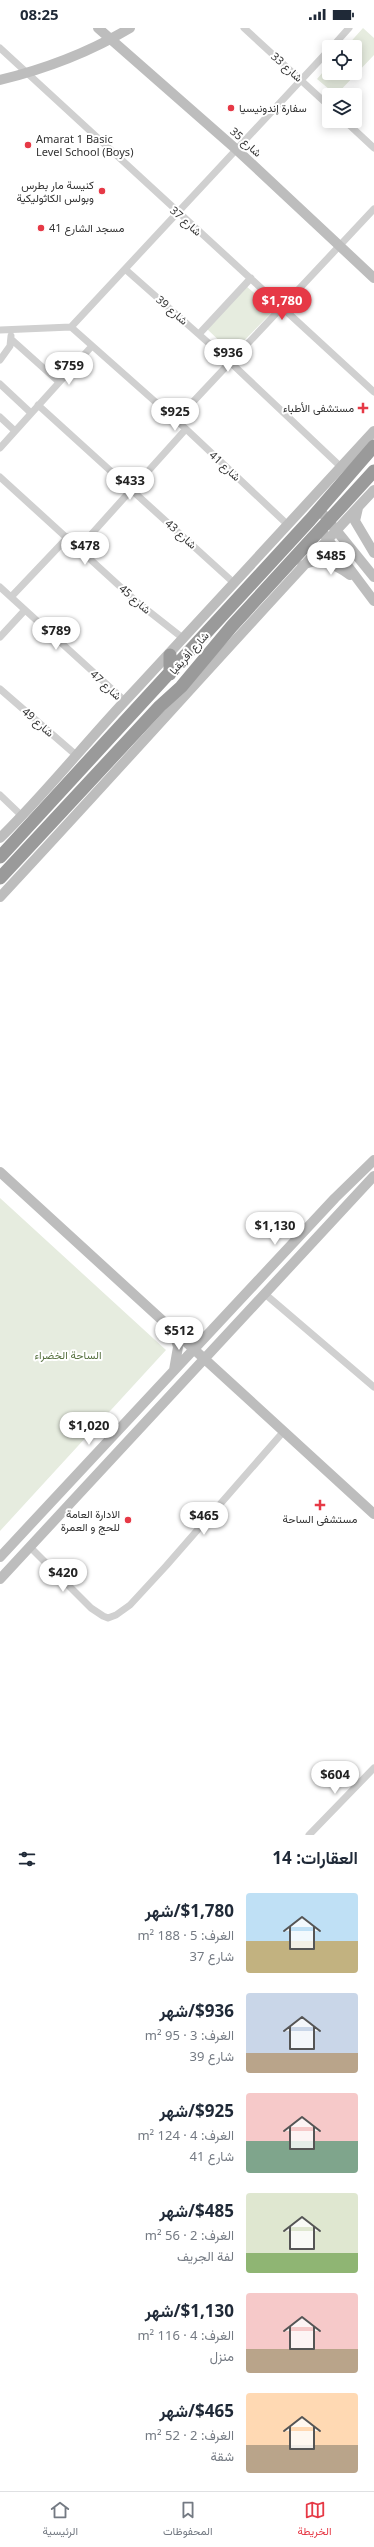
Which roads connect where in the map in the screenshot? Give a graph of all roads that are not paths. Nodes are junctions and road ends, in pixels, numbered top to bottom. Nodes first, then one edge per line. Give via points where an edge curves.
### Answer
1 (98, 28) edge
2 (130, 28) edge
3 (244, 28) edge
4 (349, 28) edge
5 (110, 40) junction
6 (338, 40) edge
7 (0, 48) edge
8 (322, 58) edge
9 (26, 73) junction
10 (0, 80) edge
11 (302, 80) junction
12 (322, 99) edge
13 (353, 128) edge
14 (374, 148) edge
15 (237, 150) junction
16 (374, 208) edge
17 (176, 212) junction
18 (340, 245) junction
19 (125, 269) junction
20 (251, 278) junction
21 (374, 278) edge
22 (283, 306) junction
23 (71, 327) junction
24 (11, 329) junction
25 (0, 330) edge
26 (198, 334) junction
27 (12, 339) junction
28 (92, 346) junction
29 (0, 360) edge
30 (230, 362) junction
31 (59, 382) junction
32 (0, 384) edge
33 (374, 392) edge
34 (38, 405) junction
35 (31, 413) junction
36 (0, 417) edge
37 (176, 420) junction
38 (186, 429) junction
39 (15, 431) junction
40 (374, 431) edge
41 (374, 446) edge
42 (0, 448) edge
43 (341, 467) junction
44 (374, 471) edge
45 (0, 477) edge
46 (132, 490) junction
47 (374, 490) edge
48 (358, 508) junction
49 (319, 509) junction
50 (332, 524) junction
51 (288, 525) junction
52 (319, 530) junction
53 (68, 537) junction
54 (79, 548) junction
55 (374, 553) edge
56 (300, 567) junction
57 (374, 577) edge
58 (358, 581) junction
59 (234, 583) junction
60 (0, 586) edge
61 (11, 597) junction
62 (374, 601) edge
63 (25, 610) junction
64 (0, 636) edge
65 (184, 639) junction
66 (170, 655) junction
67 (170, 674) junction
68 (200, 681) junction
69 (181, 687) junction
70 (0, 690) edge
71 (125, 701) junction
72 (76, 755) junction
73 (61, 791) junction
74 (0, 795) edge
75 (73, 801) junction
76 (22, 816) junction
77 (0, 838) edge
78 (0, 857) edge
79 (0, 878) edge
80 (0, 897) edge
81 (374, 1160) edge
82 (0, 1172) edge
83 (374, 1176) edge
84 (335, 1198) junction
85 (343, 1206) junction
86 (265, 1294) junction
87 (173, 1331) junction
88 (194, 1350) junction
89 (205, 1360) junction
90 (174, 1372) junction
91 (374, 1387) edge
92 (284, 1431) junction
93 (374, 1514) edge
94 (30, 1547) junction
95 (0, 1557) edge
96 (0, 1579) edge
97 (374, 1768) edge
98 (309, 1835) edge

1 - 5 street, شارع 35
2 - 5 street
3 - 11 street, شارع 33
4 - 6 street
5 - 9 street
5 - 15 street, شارع 35
7 - 9 street, شارع 37
8 - 11 street
9 - 10 street
9 - 17 street, شارع 37
11 - 12 street, شارع 33
11 - 15 street
13 - 14 street
15 - 17 street
15 - 18 street, شارع 35
16 - 18 street
17 - 19 street
17 - 20 street, شارع 37
18 - 21 street, شارع 35
18 - 22 street
19 - 23 street
19 - 26 street, شارع 39
20 - 22 street, شارع 37
20 - 26 street
22 - 30 street
22 - 33 street, شارع 37
23 - 24 street
23 - 28 street, شارع 41
24 - 25 street
24 - 27 street
26 - 30 street, شارع 39
27 - 29 street
27 - 31 street
28 - 31 street
28 - 37 street, شارع 41
30 - 37 street
30 - 43 street, شارع 39
31 - 34 street
32 - 35 street
34 - 35 street
34 - 46 street, شارع 43
35 - 39 street
36 - 39 street
37 - 38 street, شارع 41
38 - 46 street
38 - 51 street, شارع 41
39 - 42 street
40 - 43 street, شارع أفريقيا
41 - 49 highway, شارع أفريقيا
43 - 51 street, شارع أفريقيا
44 - 50 highway, شارع أفريقيا
45 - 53 street, شارع 45
46 - 54 street
46 - 59 street, شارع 43
47 - 48 street, شارع أفريقيا
48 - 50 street, شارع أفريقيا
48 - 55 street via 355,521
49 - 50 street
49 - 52 highway, شارع أفريقيا
50 - 52 highway, شارع أفريقيا
50 - 57 street
51 - 59 street, شارع أفريقيا
52 - 56 street, شارع أفريقيا
52 - 58 street
52 - 67 highway, شارع أفريقيا
52 - 69 highway, شارع أفريقيا
53 - 54 street, شارع 45
53 - 61 street
54 - 65 street, شارع 45 via 137,602
56 - 58 street via 310,562 338,566
56 - 68 street, شارع أفريقيا
58 - 62 street
59 - 65 street, شارع أفريقيا
60 - 61 street, شارع 47
61 - 63 street, شارع 47
63 - 64 street
63 - 71 street, شارع 47
65 - 66 street, شارع أفريقيا
66 - 67 highway
66 - 71 street, شارع أفريقيا
67 - 73 highway, شارع أفريقيا
68 - 69 highway
68 - 80 street, شارع أفريقيا
69 - 75 highway, شارع أفريقيا via 160,706
70 - 72 street, شارع 49
71 - 72 street, شارع أفريقيا
72 - 76 street, شارع أفريقيا
73 - 75 highway
73 - 78 highway, شارع أفريقيا
74 - 76 street
75 - 79 highway, شارع أفريقيا
76 - 77 street, شارع أفريقيا
81 - 84 street
82 - 87 street
83 - 85 street
84 - 85 street
84 - 88 street
85 - 86 street
86 - 89 street
86 - 91 street
87 - 88 street
87 - 90 street via 178,1347
88 - 89 street
88 - 90 street
89 - 92 street
89 - 94 street
90 - 95 street
92 - 93 street
92 - 94 street via 166,1566 130,1605 116,1615 108,1618 91,1608
94 - 96 street
97 - 98 street

